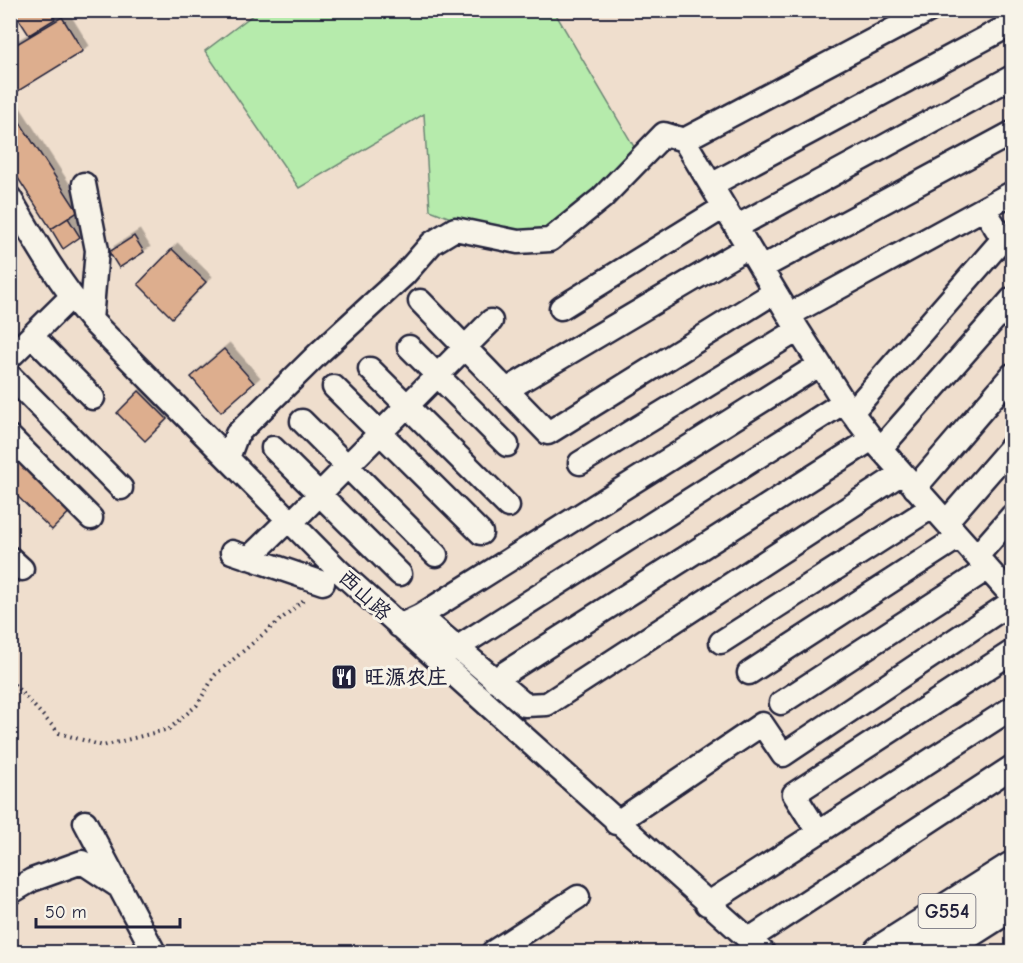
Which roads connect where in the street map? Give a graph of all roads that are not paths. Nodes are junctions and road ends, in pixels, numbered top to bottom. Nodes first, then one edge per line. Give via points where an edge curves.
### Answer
1 (930, 10) edge
2 (1012, 24) edge
3 (1012, 77) edge
4 (1012, 133) edge
5 (684, 140) junction
6 (84, 184) dead end
7 (711, 185) junction
8 (1012, 193) edge
9 (10, 198) edge
10 (724, 207) junction
11 (984, 209) junction
12 (736, 227) junction
13 (748, 247) junction
14 (761, 268) junction
15 (775, 291) junction
16 (71, 297) junction
17 (1012, 299) edge
18 (420, 301) dead end
19 (561, 308) dead end
20 (91, 320) junction
21 (491, 321) dead end
22 (793, 322) junction
23 (19, 341) edge
24 (410, 347) dead end
25 (465, 347) junction
26 (819, 365) junction
27 (370, 369) dead end
28 (437, 375) junction
29 (1012, 375) edge
30 (10, 376) edge
31 (334, 387) dead end
32 (506, 390) junction
33 (93, 398) dead end
34 (407, 405) junction
35 (848, 407) junction
36 (302, 421) dead end
37 (380, 433) junction
38 (10, 436) edge
39 (877, 444) junction
40 (507, 445) dead end
41 (1012, 446) edge
42 (273, 448) dead end
43 (228, 458) junction
44 (580, 463) dead end
45 (347, 466) junction
46 (908, 481) junction
47 (121, 488) dead end
48 (319, 494) junction
49 (508, 506) dead end
50 (1012, 516) edge
51 (91, 518) dead end
52 (290, 521) junction
53 (946, 522) junction
54 (482, 533) dead end
55 (436, 555) dead end
56 (982, 563) junction
57 (400, 574) dead end
58 (323, 583) road end
59 (1012, 596) edge
60 (1012, 602) edge
61 (420, 616) junction
62 (399, 626) junction
63 (721, 642) dead end
64 (455, 649) junction
65 (1012, 652) edge
66 (749, 673) dead end
67 (494, 680) junction
68 (781, 703) dead end
69 (1012, 708) edge
70 (1012, 767) edge
71 (86, 822) dead end
72 (616, 823) junction
73 (818, 832) junction
74 (1012, 868) edge
75 (120, 887) junction
76 (10, 893) edge
77 (578, 897) dead end
78 (1012, 903) edge
79 (707, 904) junction
80 (755, 946) edge
81 (154, 952) edge
82 (494, 952) edge
83 (881, 952) edge
84 (935, 952) edge

1 - 5 street
2 - 7 street
3 - 12 street
4 - 14 street
5 - 7 street
5 - 43 street via 664,134 602,198 550,240 518,242 455,228 432,243 404,275 237,434
6 - 20 street via 97,250
7 - 10 street
8 - 11 street
9 - 16 street, 西山路
10 - 12 street
10 - 19 street
11 - 22 street
11 - 35 street via 1003,239
12 - 13 street
13 - 14 street
13 - 32 street
14 - 15 street
15 - 22 street
15 - 32 street via 548,432
16 - 20 street, 西山路
16 - 23 street
17 - 39 street
18 - 25 street
20 - 43 street, 西山路
21 - 25 street
22 - 26 street
22 - 44 street
23 - 33 street
24 - 28 street
25 - 28 street
25 - 32 street
26 - 35 street
26 - 61 street
27 - 34 street
28 - 34 street
28 - 40 street
29 - 46 street
30 - 47 street
31 - 37 street
34 - 37 street
34 - 49 street
35 - 39 street
35 - 64 street
36 - 45 street
37 - 45 street
37 - 54 street
38 - 51 street
39 - 46 street
39 - 67 street
41 - 53 street
42 - 48 street
43 - 52 street, 西山路
45 - 48 street
45 - 55 street
46 - 53 street
46 - 67 street via 547,704 525,705
48 - 52 street
48 - 57 street
50 - 56 street
52 - 58 street via 240,555
52 - 62 street, 西山路
53 - 56 street
53 - 63 street
53 - 66 street
56 - 59 street
56 - 68 street
60 - 72 street via 783,755 762,724
61 - 62 street
61 - 64 street
62 - 72 street, 西山路
64 - 67 street
65 - 73 street via 794,794
69 - 73 street
70 - 80 street
71 - 75 street
72 - 79 street, 西山路
73 - 79 street
74 - 83 highway, G554
75 - 76 street via 82,862 32,880
75 - 81 street
77 - 82 street
78 - 84 highway, G554
79 - 80 street, 西山路

